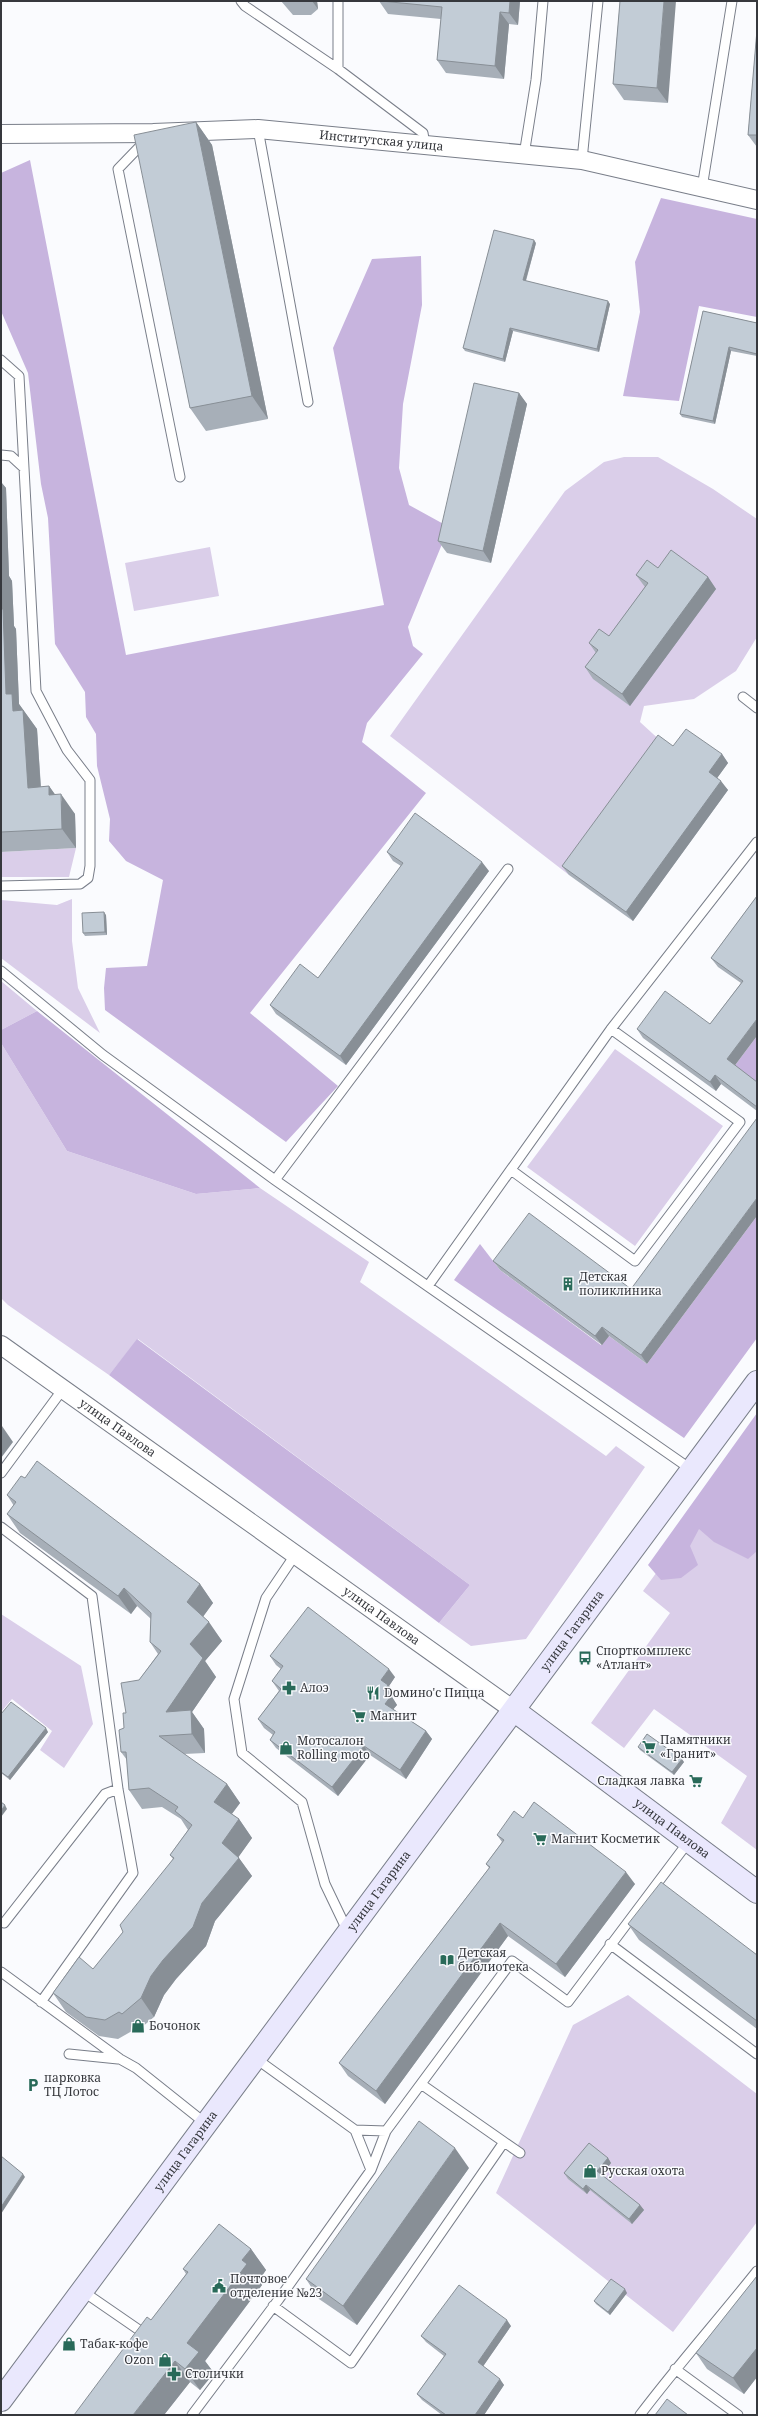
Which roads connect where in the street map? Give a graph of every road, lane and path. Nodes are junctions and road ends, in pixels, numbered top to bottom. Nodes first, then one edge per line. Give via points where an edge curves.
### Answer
1 (241, 1) edge
2 (338, 1) edge
3 (543, 1) edge
4 (598, 1) edge
5 (732, 1) edge
6 (338, 69) junction
7 (258, 129) junction
8 (153, 133) junction
9 (1, 134) edge
10 (425, 145) junction
11 (524, 155) junction
12 (582, 160) junction
13 (702, 188) junction
14 (757, 200) edge
15 (1, 360) edge
16 (308, 402) dead end
17 (1, 455) edge
18 (24, 468) junction
19 (180, 477) dead end
20 (743, 697) dead end
21 (757, 708) edge
22 (757, 842) edge
23 (508, 869) dead end
24 (1, 886) edge
25 (1, 971) edge
26 (611, 1029) junction
27 (510, 1170) junction
28 (275, 1180) junction
29 (428, 1286) junction
30 (1, 1345) edge
31 (757, 1382) edge
32 (63, 1389) junction
33 (692, 1470) junction
34 (1, 1473) edge
35 (1, 1528) edge
36 (295, 1555) junction
37 (515, 1710) junction
38 (118, 1789) junction
39 (689, 1841) junction
40 (757, 1892) edge
41 (2, 1923) edge
42 (348, 1933) junction
43 (610, 1944) junction
44 (1, 1972) edge
45 (41, 2002) junction
46 (68, 2054) dead end
47 (757, 2054) edge
48 (255, 2058) junction
49 (120, 2059) junction
50 (421, 2084) junction
51 (205, 2123) junction
52 (355, 2130) junction
53 (386, 2131) junction
54 (504, 2142) junction
55 (520, 2153) dead end
56 (371, 2170) junction
57 (757, 2271) edge
58 (82, 2290) junction
59 (274, 2306) junction
60 (142, 2332) edge
61 (675, 2369) junction
62 (1, 2400) edge
63 (192, 2415) edge
64 (640, 2415) edge
65 (738, 2415) edge

1 - 6 lane
2 - 6 lane
3 - 11 lane via 536,80
4 - 12 lane
5 - 13 lane
6 - 10 lane via 423,133
7 - 8 street, Институтская улица
7 - 10 street, Институтская улица
7 - 16 lane
8 - 9 street, Институтская улица
8 - 19 lane via 118,170
10 - 11 street, Институтская улица
11 - 12 street, Институтская улица
12 - 13 street, Институтская улица
13 - 14 street, Институтская улица
15 - 18 lane via 19,376
17 - 18 lane via 11,456
18 - 24 lane via 36,691 67,750 90,780 90,866 88,878 80,884
20 - 21 lane
22 - 26 lane
23 - 28 lane
25 - 28 lane via 103,1054
26 - 27 lane
26 - 27 lane via 740,1122 635,1261
27 - 29 lane
28 - 29 lane
29 - 33 lane
30 - 32 street, улица Павлова
31 - 33 main road, улица Гагарина
32 - 34 lane
32 - 36 street, улица Павлова
33 - 37 main road, улица Гагарина
35 - 38 lane via 92,1596
36 - 37 street, улица Павлова
36 - 42 lane via 266,1598 251,1641 234,1699 237,1722 242,1753 302,1802 325,1884
37 - 39 main road, улица Павлова
37 - 42 main road, улица Гагарина
38 - 41 lane via 105,1794
38 - 45 lane via 133,1873
39 - 40 main road, улица Павлова
39 - 43 lane
42 - 48 main road, улица Гагарина
43 - 47 lane
43 - 50 lane via 568,2002 512,1961
44 - 45 lane
45 - 49 lane
46 - 49 lane
48 - 51 main road, улица Гагарина
48 - 52 lane
49 - 51 lane via 136,2068
50 - 53 lane
50 - 54 lane
51 - 58 main road, улица Гагарина
52 - 53 lane
52 - 56 lane
53 - 56 lane
54 - 55 lane
54 - 59 lane via 351,2363
56 - 59 lane
57 - 61 lane via 693,2351
58 - 60 lane
58 - 62 main road, улица Гагарина
59 - 63 lane
61 - 64 lane
61 - 65 lane

